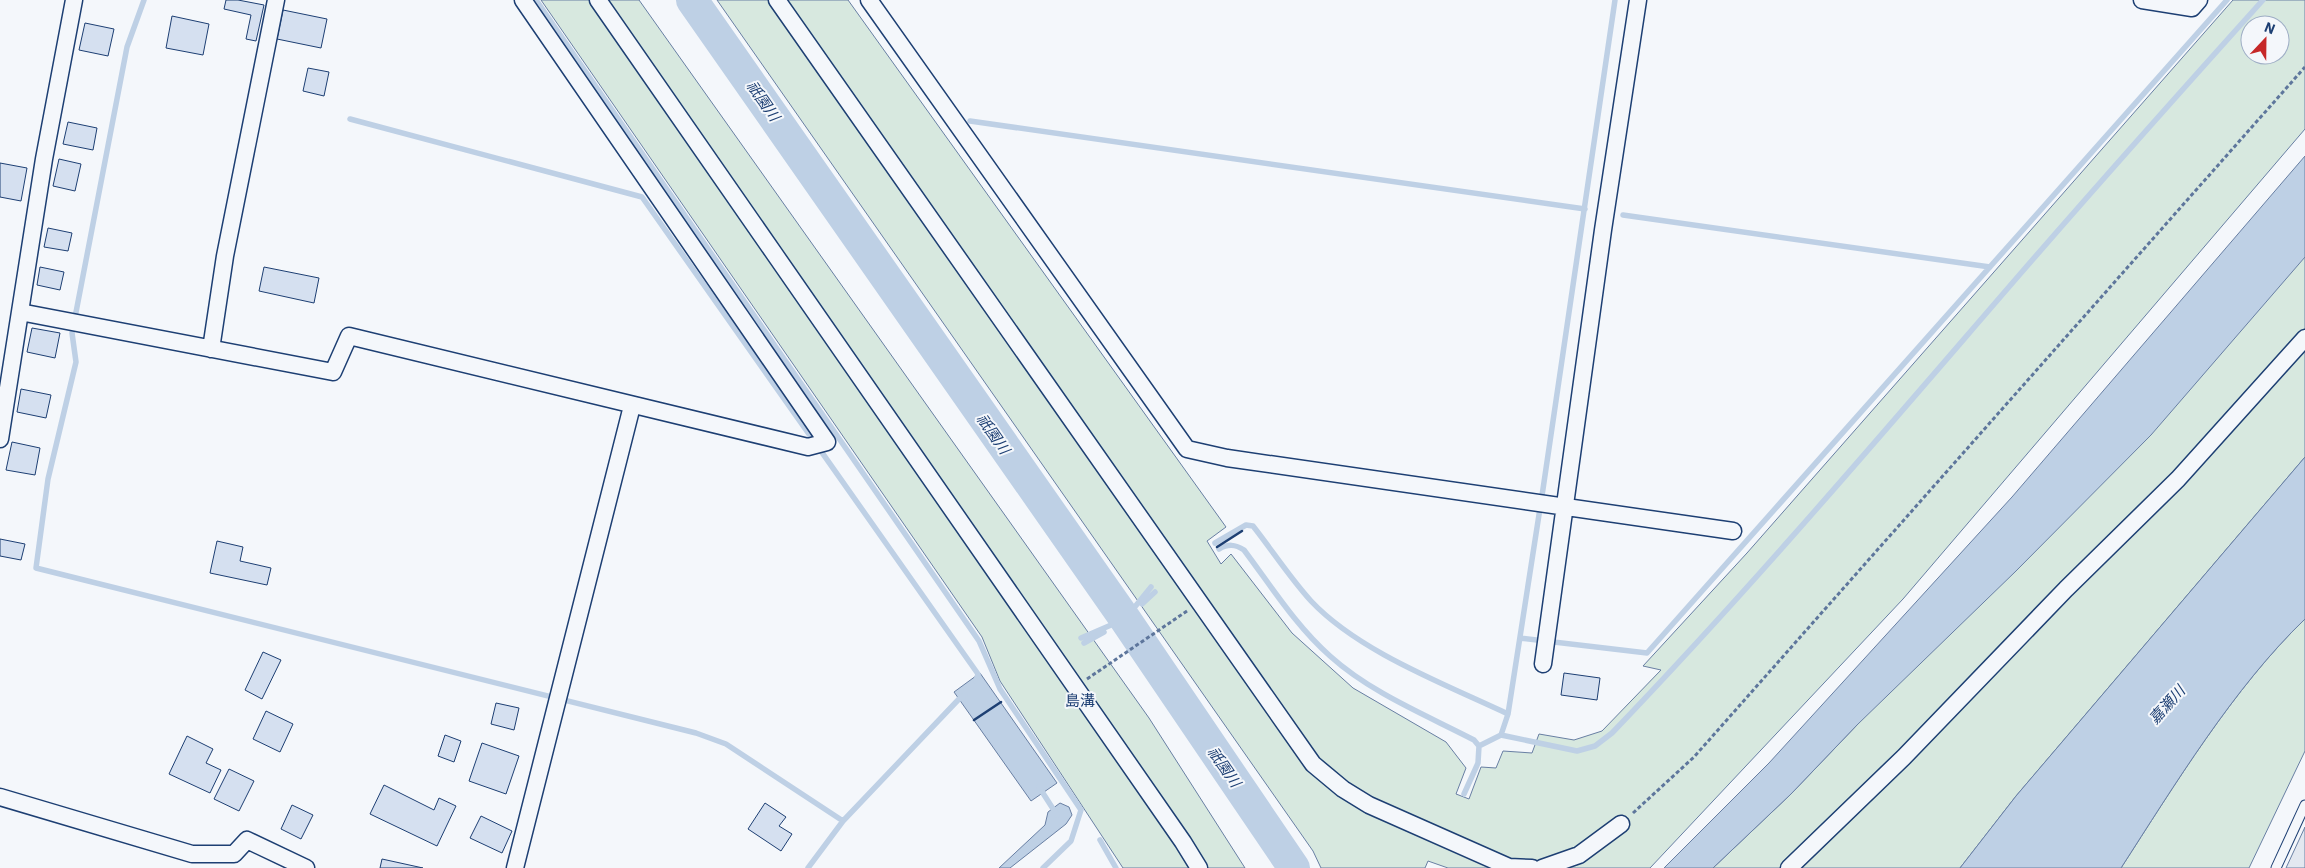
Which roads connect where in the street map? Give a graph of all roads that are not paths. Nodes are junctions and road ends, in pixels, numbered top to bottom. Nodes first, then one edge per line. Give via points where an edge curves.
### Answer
1 (74, 0) edge
2 (276, 0) edge
3 (523, 0) edge
4 (598, 0) edge
5 (777, 0) edge
6 (869, 0) edge
7 (1638, 0) edge
8 (2142, 0) edge
9 (2200, 0) edge
10 (20, 312) junction
11 (2305, 338) edge
12 (211, 349) junction
13 (632, 406) junction
14 (0, 438) edge
15 (1564, 506) junction
16 (1733, 531) dead end
17 (1544, 664) dead end
18 (0, 797) edge
19 (2305, 805) edge
20 (1621, 824) road end
21 (232, 861) edge
22 (306, 868) edge
23 (516, 868) edge
24 (1199, 868) edge
25 (1532, 868) edge
26 (1542, 868) edge
27 (1789, 868) edge
28 (2276, 868) edge

1 - 10 street
2 - 12 street via 225,256
3 - 13 street via 827,442 808,447
4 - 24 street
5 - 25 street via 1313,764 1342,789 1369,805 1509,867
6 - 15 street via 1187,449 1227,458
7 - 15 street
8 - 9 street via 2192,8
10 - 12 street
10 - 14 street
11 - 27 street via 2178,479 2053,602 1904,757
12 - 13 street via 333,372 349,336
13 - 23 street
15 - 16 street
15 - 17 street
18 - 21 street via 192,854
19 - 28 lane
20 - 26 street via 1579,855
21 - 22 street via 248,840

